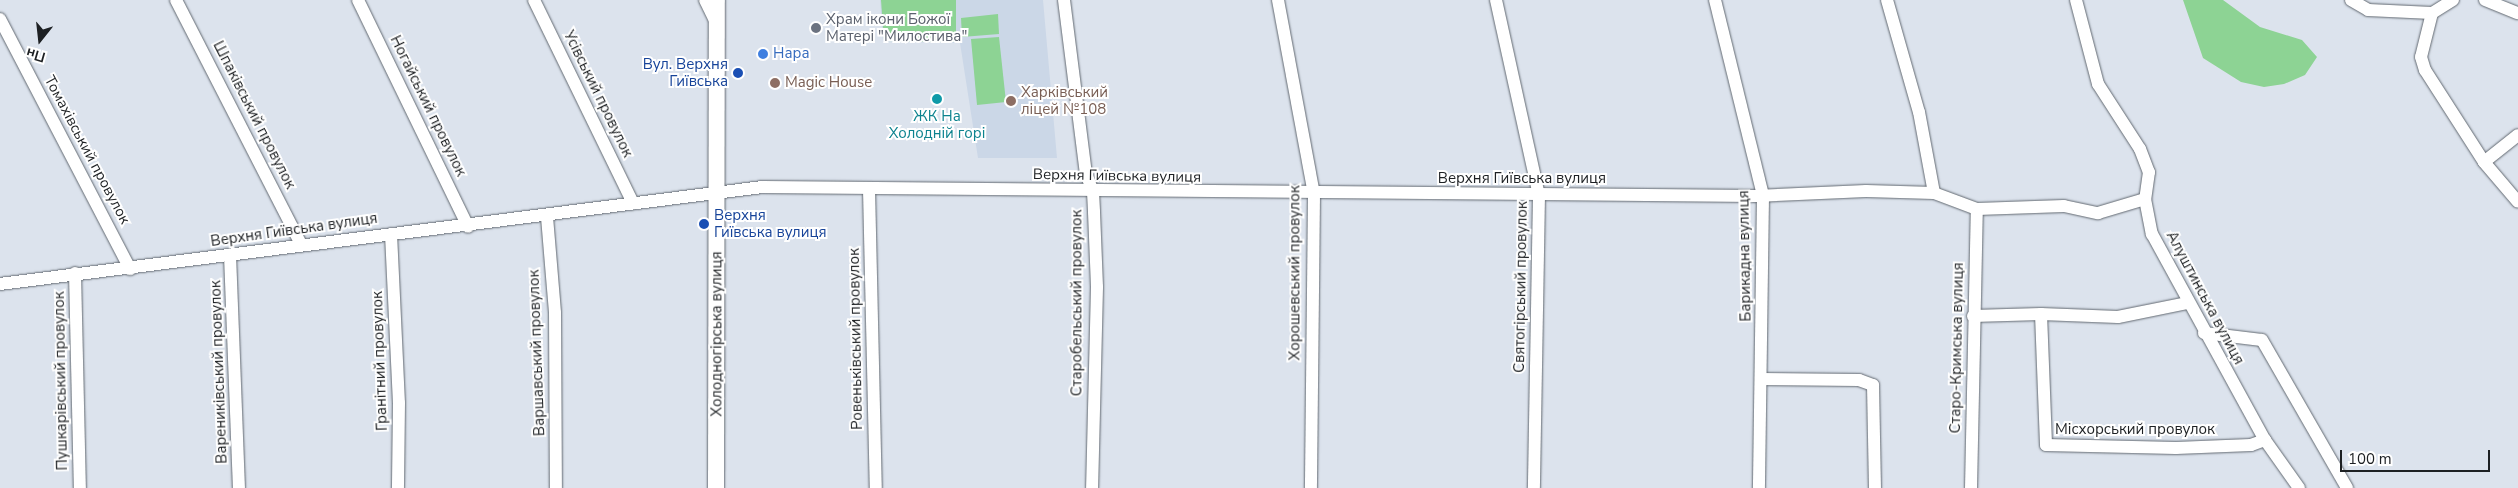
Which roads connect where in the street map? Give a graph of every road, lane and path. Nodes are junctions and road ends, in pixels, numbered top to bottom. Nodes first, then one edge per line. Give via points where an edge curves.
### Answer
1 (176, 0) edge
2 (358, 0) edge
3 (534, 0) edge
4 (705, 0) edge
5 (717, 0) edge
6 (1064, 0) edge
7 (1278, 0) edge
8 (1496, 0) edge
9 (1716, 0) edge
10 (1887, 0) edge
11 (2076, 0) edge
12 (2352, 0) edge
13 (2453, 0) edge
14 (2485, 0) edge
15 (2432, 13) junction
16 (2518, 13) edge
17 (0, 19) edge
18 (717, 26) junction
19 (2518, 135) edge
20 (2484, 162) junction
21 (870, 189) junction
22 (718, 192) junction
23 (1093, 192) junction
24 (1934, 193) junction
25 (1314, 194) junction
26 (1539, 196) junction
27 (1763, 196) junction
28 (2145, 199) junction
29 (2518, 202) edge
30 (633, 203) junction
31 (1977, 209) junction
32 (547, 216) junction
33 (468, 227) junction
34 (391, 234) junction
35 (301, 244) junction
36 (230, 255) junction
37 (130, 269) junction
38 (75, 273) junction
39 (0, 284) edge
40 (2187, 303) junction
41 (2041, 314) junction
42 (1973, 316) junction
43 (2204, 333) junction
44 (1761, 379) junction
45 (2265, 440) junction
46 (80, 488) edge
47 (239, 488) edge
48 (398, 488) edge
49 (556, 488) edge
50 (716, 488) edge
51 (876, 488) edge
52 (1092, 488) edge
53 (1311, 488) edge
54 (1534, 488) edge
55 (1759, 488) edge
56 (1875, 488) edge
57 (1971, 488) edge
58 (2299, 488) edge
59 (2347, 488) edge

1 - 35 street, Шпаківський провулок
2 - 33 street, Ногайський провулок
3 - 30 street, Усівський провулок
4 - 18 street
5 - 18 main road, Холодногірська вулиця
6 - 23 street, Старобельський провулок via 1086,173
7 - 25 street, Хорошевський провулок
8 - 26 street, Святогірський провулок
9 - 27 street, Барикадна вулиця
10 - 24 street via 1919,112
11 - 28 street, Алуштинська вулиця via 2098,84 2140,149 2149,172
12 - 15 street via 2368,10
13 - 15 street
14 - 16 street
15 - 20 street via 2421,57 2425,70
17 - 37 street, Томахівський провулок
18 - 22 main road, Холодногірська вулиця
19 - 20 street
20 - 29 street
21 - 22 street, Верхня Гиївська вулиця via 763,187
21 - 23 street, Верхня Гиївська вулиця
21 - 51 street, Ровеньківський провулок
22 - 30 street, Верхня Гиївська вулиця
22 - 50 main road, Холодногірська вулиця
23 - 25 street, Верхня Гиївська вулиця
23 - 52 street, Старобельський провулок via 1097,287
24 - 27 street, Верхня Гиївська вулиця via 1866,191
24 - 31 street, Верхня Гиївська вулиця
25 - 26 street, Верхня Гиївська вулиця
25 - 53 street, Хорошевський провулок
26 - 27 street, Верхня Гиївська вулиця
26 - 54 street, Святогірський провулок
27 - 44 street, Барикадна вулиця
28 - 31 street, Верхня Гиївська вулиця via 2098,213 2064,206
28 - 40 street, Алуштинська вулиця via 2152,234
30 - 32 street, Верхня Гиївська вулиця
31 - 42 street, Старо-Кримська вулиця
32 - 33 street, Верхня Гиївська вулиця
32 - 49 street, Варшавський провулок via 554,313
33 - 34 street, Верхня Гиївська вулиця
34 - 35 street, Верхня Гиївська вулиця
34 - 48 street, Гранітний провулок via 399,403
35 - 36 street, Верхня Гиївська вулиця
36 - 37 street, Верхня Гиївська вулиця
36 - 47 street, Варениківський провулок
37 - 38 street, Верхня Гиївська вулиця
38 - 39 street, Верхня Гиївська вулиця
38 - 46 street, Пушкарівський провулок
40 - 41 street via 2118,317
40 - 43 street, Алуштинська вулиця
41 - 42 street
41 - 45 street, Місхорський провулок via 2046,445 2176,448 2251,445
42 - 57 street, Старо-Кримська вулиця
43 - 45 street, Алуштинська вулиця
43 - 59 street via 2262,340
44 - 55 street, Барикадна вулиця
44 - 56 street via 1860,380 1873,385
45 - 58 street, Алуштинська вулиця

